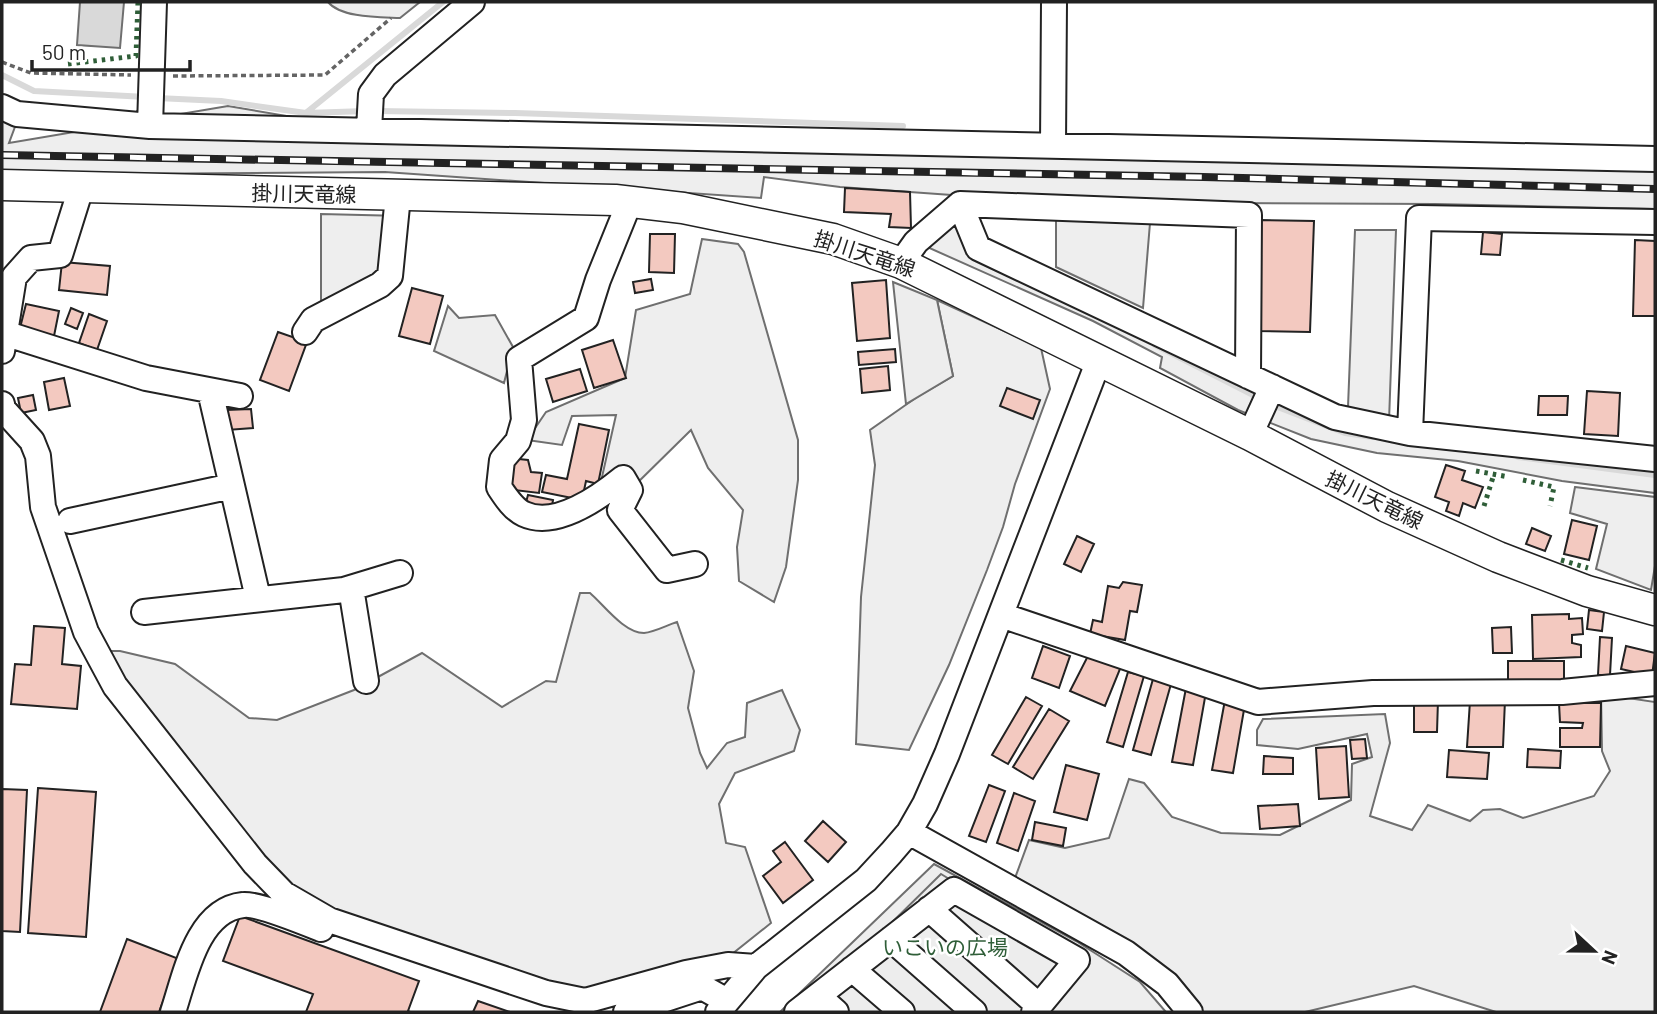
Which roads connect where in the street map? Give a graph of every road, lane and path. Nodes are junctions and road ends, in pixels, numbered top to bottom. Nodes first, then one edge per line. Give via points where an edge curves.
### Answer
1 (154, 2) edge
2 (472, 2) edge
3 (1054, 2) edge
4 (391, 18) dead end
5 (2, 62) edge
6 (151, 79) junction
7 (2, 107) edge
8 (370, 116) junction
9 (150, 117) junction
10 (1053, 145) junction
11 (1655, 159) edge
12 (2, 186) edge
13 (81, 188) junction
14 (406, 196) junction
15 (630, 201) junction
16 (960, 204) junction
17 (1655, 222) edge
18 (901, 263) junction
19 (399, 284) dead end
20 (305, 332) dead end
21 (3, 342) edge
22 (1099, 360) junction
23 (1248, 376) junction
24 (1270, 389) junction
25 (210, 391) junction
26 (240, 396) dead end
27 (2, 404) edge
28 (1254, 427) junction
29 (1410, 433) junction
30 (1655, 459) edge
31 (232, 486) junction
32 (70, 521) dead end
33 (695, 564) dead end
34 (400, 573) dead end
35 (351, 588) junction
36 (258, 598) junction
37 (1655, 610) edge
38 (144, 612) dead end
39 (1001, 615) junction
40 (366, 681) dead end
41 (1655, 683) edge
42 (909, 832) junction
43 (929, 909) junction
44 (891, 939) junction
45 (756, 967) junction
46 (852, 969) junction
47 (827, 1004) edge
48 (722, 1006) edge
49 (1037, 1009) edge
50 (173, 1012) edge
51 (552, 1012) edge
52 (626, 1012) edge
53 (797, 1012) edge
54 (902, 1012) edge
55 (974, 1012) edge
56 (1190, 1012) edge

1 - 6 street
2 - 8 street via 385,75 371,93
3 - 10 street
4 - 6 path via 326,75
5 - 6 path via 31,73
6 - 9 street
7 - 9 street via 17,114
8 - 9 street
8 - 10 street via 545,134
10 - 11 street
12 - 13 main road, 掛川天竜線
13 - 14 main road, 掛川天竜線
13 - 21 street via 60,255 31,258 14,277
14 - 15 main road, 掛川天竜線
14 - 19 street
14 - 20 street via 390,276 313,320
15 - 18 main road, 掛川天竜線 via 833,239
15 - 33 street via 586,318 519,359 524,420 518,441 502,460 499,486 525,515 555,516 597,499 623,478 630,490 620,510 667,570
16 - 18 street via 916,242
16 - 23 street via 978,248
16 - 23 street via 1249,215
17 - 29 street via 1419,218
18 - 22 main road, 掛川天竜線
21 - 25 street
22 - 28 main road, 掛川天竜線
22 - 39 street
23 - 24 street
24 - 28 street
24 - 29 street via 1335,417
25 - 26 street
25 - 31 street
27 - 45 street via 32,441 43,508 86,632 116,686 255,864 284,894 329,920 545,993 585,1001 687,973 728,965
28 - 37 main road, 掛川天竜線 via 1387,507 1498,557 1587,591
29 - 30 street
31 - 32 street
31 - 36 street
34 - 35 street
35 - 36 street
35 - 40 street
36 - 38 street
39 - 41 street via 1258,702 1373,693 1562,692
39 - 42 street via 947,754
42 - 45 street via 866,880
42 - 56 street via 1126,953 1167,984
43 - 44 street
43 - 49 street
43 - 49 street via 954,890 1077,960
44 - 46 street
44 - 55 street
45 - 48 street
46 - 47 street
46 - 54 street
47 - 53 street
48 - 52 street via 702,987
50 - 51 street via 198,938 216,915 244,904

